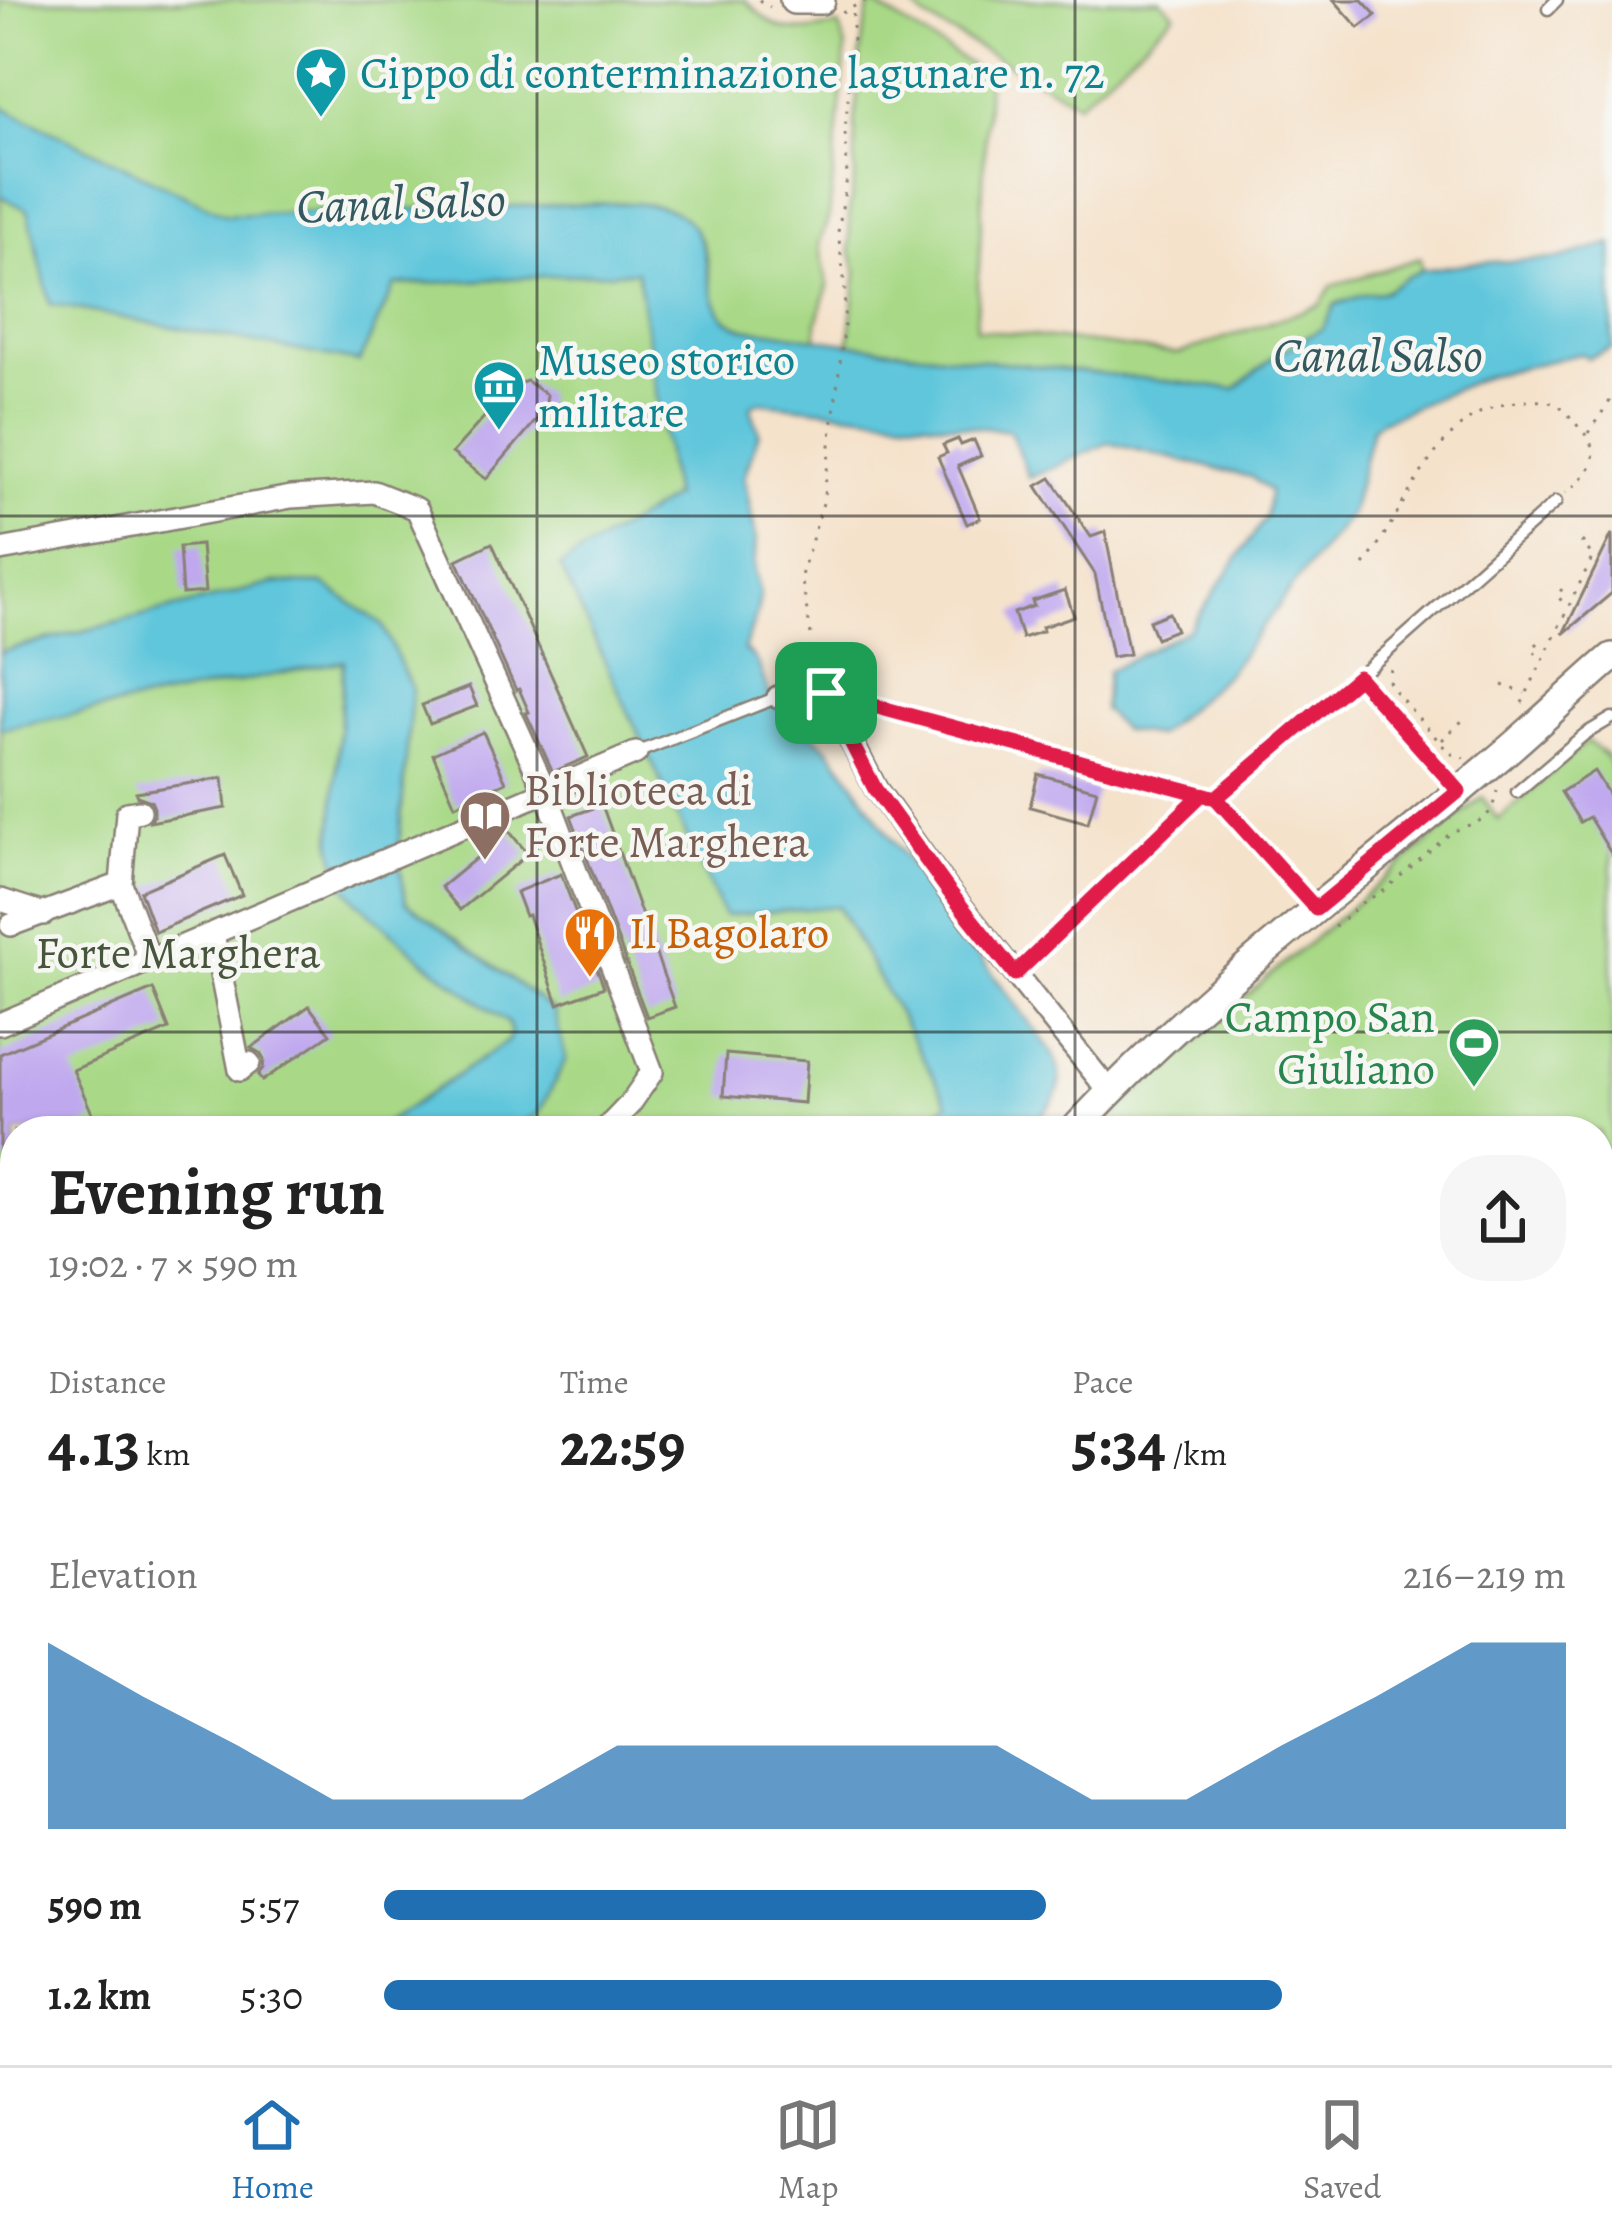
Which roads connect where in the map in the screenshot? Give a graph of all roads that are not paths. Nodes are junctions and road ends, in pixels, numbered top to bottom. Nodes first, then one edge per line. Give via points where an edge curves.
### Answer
1 (794, 0) edge
2 (821, 0) edge
3 (1556, 502) road end
4 (0, 550) edge
5 (1610, 662) edge
6 (1358, 677) junction
7 (778, 697) joint
8 (1612, 718) edge
9 (636, 753) joint
10 (1459, 791) junction
11 (546, 792) junction
12 (1516, 792) dead end
13 (140, 811) dead end
14 (121, 884) junction
15 (1, 900) edge
16 (44, 914) junction
17 (1320, 921) junction
18 (11, 925) dead end
19 (213, 934) junction
20 (150, 961) junction
21 (0, 1024) edge
22 (249, 1063) dead end
23 (1109, 1091) junction
24 (618, 1116) edge
25 (1086, 1116) edge

1 - 2 street
3 - 6 lane
4 - 11 street via 291,497 374,493 417,509
5 - 10 street
6 - 10 lane
6 - 17 lane via 1216,798
7 - 9 lane
7 - 23 street via 820,681 875,789
8 - 12 lane
9 - 11 street
10 - 17 street
11 - 19 street
11 - 24 street via 652,1072
13 - 14 street via 127,813
14 - 16 street
14 - 20 street
15 - 16 street
16 - 18 street
17 - 23 street via 1204,1003
19 - 20 street
19 - 22 street via 240,1070
20 - 21 street
23 - 25 street

